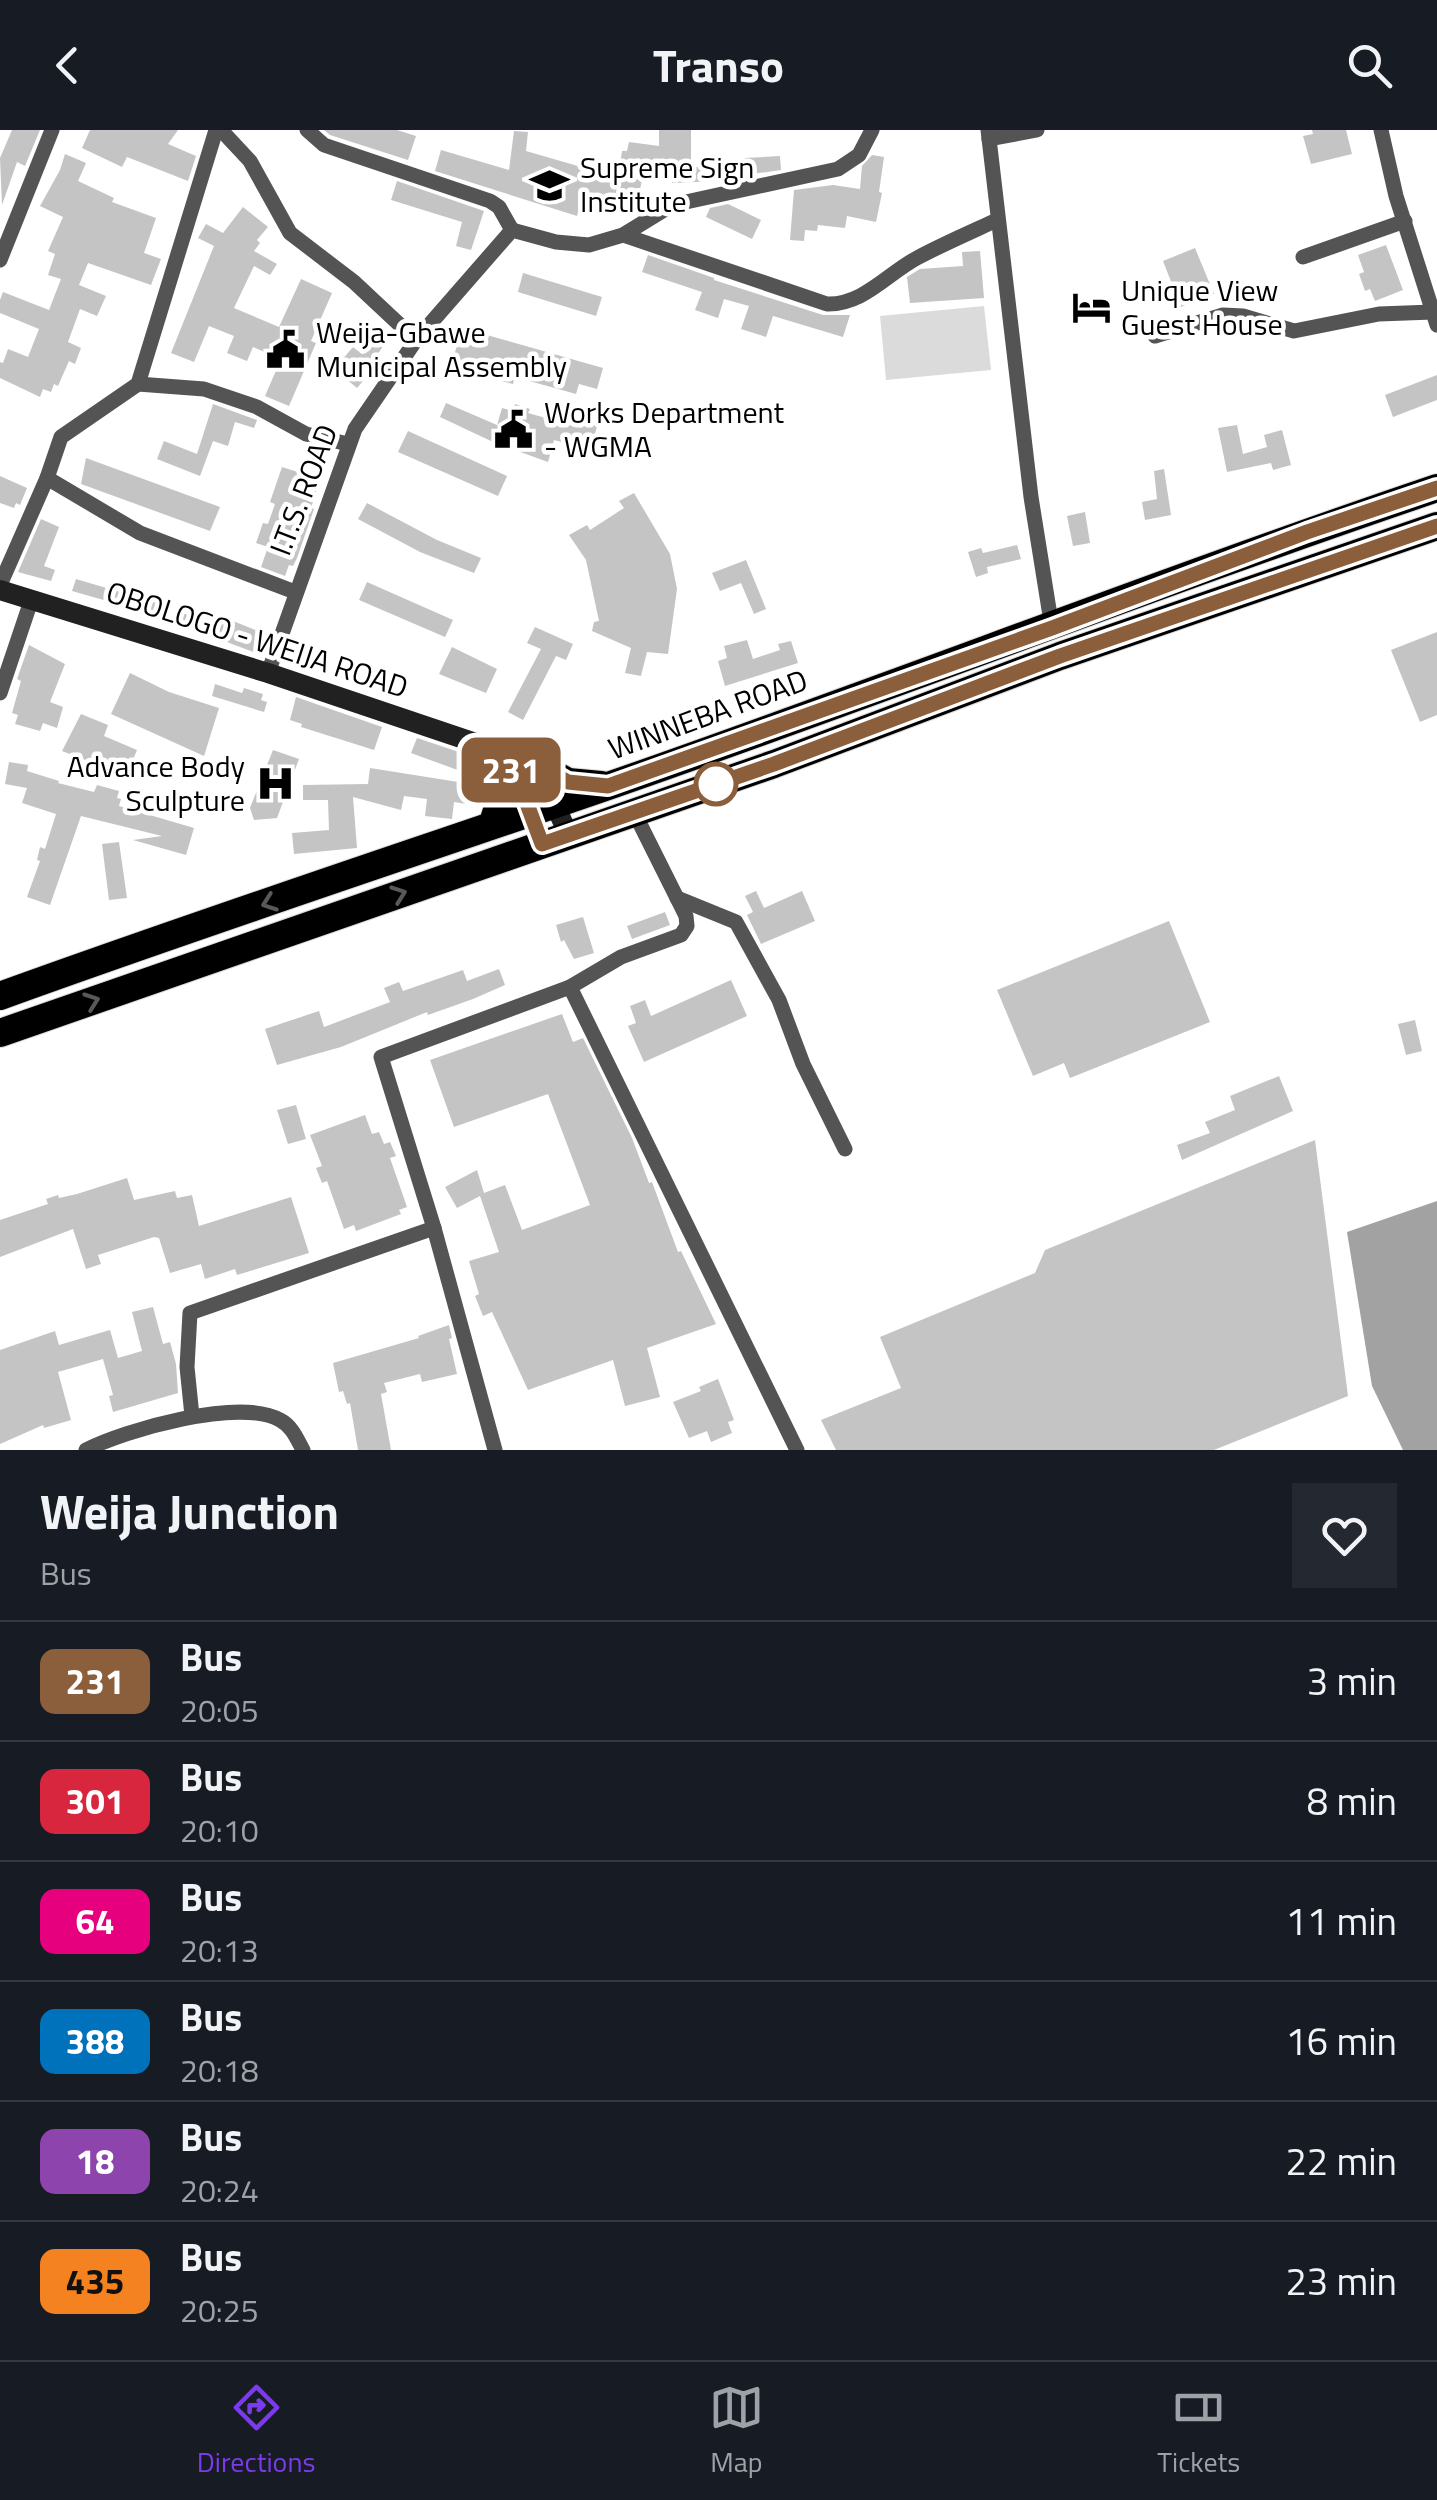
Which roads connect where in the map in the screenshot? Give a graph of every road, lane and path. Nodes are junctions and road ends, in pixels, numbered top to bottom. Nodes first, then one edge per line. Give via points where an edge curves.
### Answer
1 (52, 130) edge
2 (218, 130) edge
3 (307, 130) edge
4 (872, 130) edge
5 (1037, 130) edge
6 (1381, 130) edge
7 (988, 135) edge
8 (997, 220) junction
9 (1405, 221) junction
10 (512, 230) junction
11 (623, 235) junction
12 (1303, 257) dead end
13 (0, 260) edge
14 (1435, 318) edge
15 (1156, 336) dead end
16 (416, 340) junction
17 (138, 384) junction
18 (348, 444) junction
19 (48, 478) junction
20 (1437, 488) edge
21 (1437, 526) edge
22 (1307, 532) junction
23 (1328, 564) junction
24 (0, 588) edge
25 (295, 592) junction
26 (31, 601) junction
27 (1052, 628) junction
28 (268, 673) junction
29 (0, 693) edge
30 (499, 753) junction
31 (537, 765) junction
32 (608, 786) junction
33 (542, 807) junction
34 (634, 812) junction
35 (493, 823) junction
36 (555, 839) junction
37 (677, 898) junction
38 (41, 982) junction
39 (570, 987) junction
40 (0, 996) edge
41 (53, 1014) junction
42 (0, 1033) edge
43 (845, 1150) dead end
44 (434, 1228) junction
45 (192, 1416) junction
46 (86, 1450) edge
47 (303, 1450) edge
48 (495, 1450) edge
49 (798, 1450) edge

1 - 13 street
2 - 16 street via 250,161 290,234
2 - 17 street
3 - 10 street via 324,144 490,201
4 - 11 street via 859,155 838,169 672,205
5 - 7 street
6 - 9 street
7 - 8 street
8 - 11 street via 840,305
8 - 27 street
9 - 12 street
9 - 14 street
10 - 11 street via 572,245
10 - 16 street, I.T.S. ROAD
14 - 15 street via 1380,314 1294,331 1222,315
16 - 18 street, I.T.S. ROAD
17 - 18 street via 204,389 306,434
17 - 19 street via 61,437
18 - 25 street, I.T.S. ROAD
19 - 24 street
19 - 25 street via 140,533
20 - 22 highway, WINNEBA ROAD
21 - 23 highway
22 - 23 highway via 1312,554
22 - 27 highway, WINNEBA ROAD
23 - 34 highway
24 - 26 street, OBOLOGO - WEIJA ROAD
25 - 28 street, I.T.S. ROAD
26 - 28 street, OBOLOGO - WEIJA ROAD
26 - 29 street
27 - 32 highway, WINNEBA ROAD
28 - 30 street, OBOLOGO - WEIJA ROAD
30 - 31 street, OBOLOGO - WEIJA ROAD
30 - 33 street
30 - 35 highway via 505,785
31 - 32 highway via 568,782
31 - 33 street
32 - 33 highway, WINNEBA ROAD
33 - 35 highway, WINNEBA ROAD
33 - 36 street
34 - 36 highway
34 - 37 street
35 -> 38 highway, WINNEBA ROAD
41 -> 36 highway
37 - 39 street via 686,916 681,935 621,957
37 - 43 street via 736,922 779,1000
38 - 40 highway, WINNEBA ROAD
38 - 41 highway
39 - 44 street via 381,1057
39 - 49 street
41 - 42 highway
44 - 45 street via 190,1312 186,1366
44 - 48 street
45 - 46 street via 113,1436
45 - 47 street via 263,1414 291,1428

